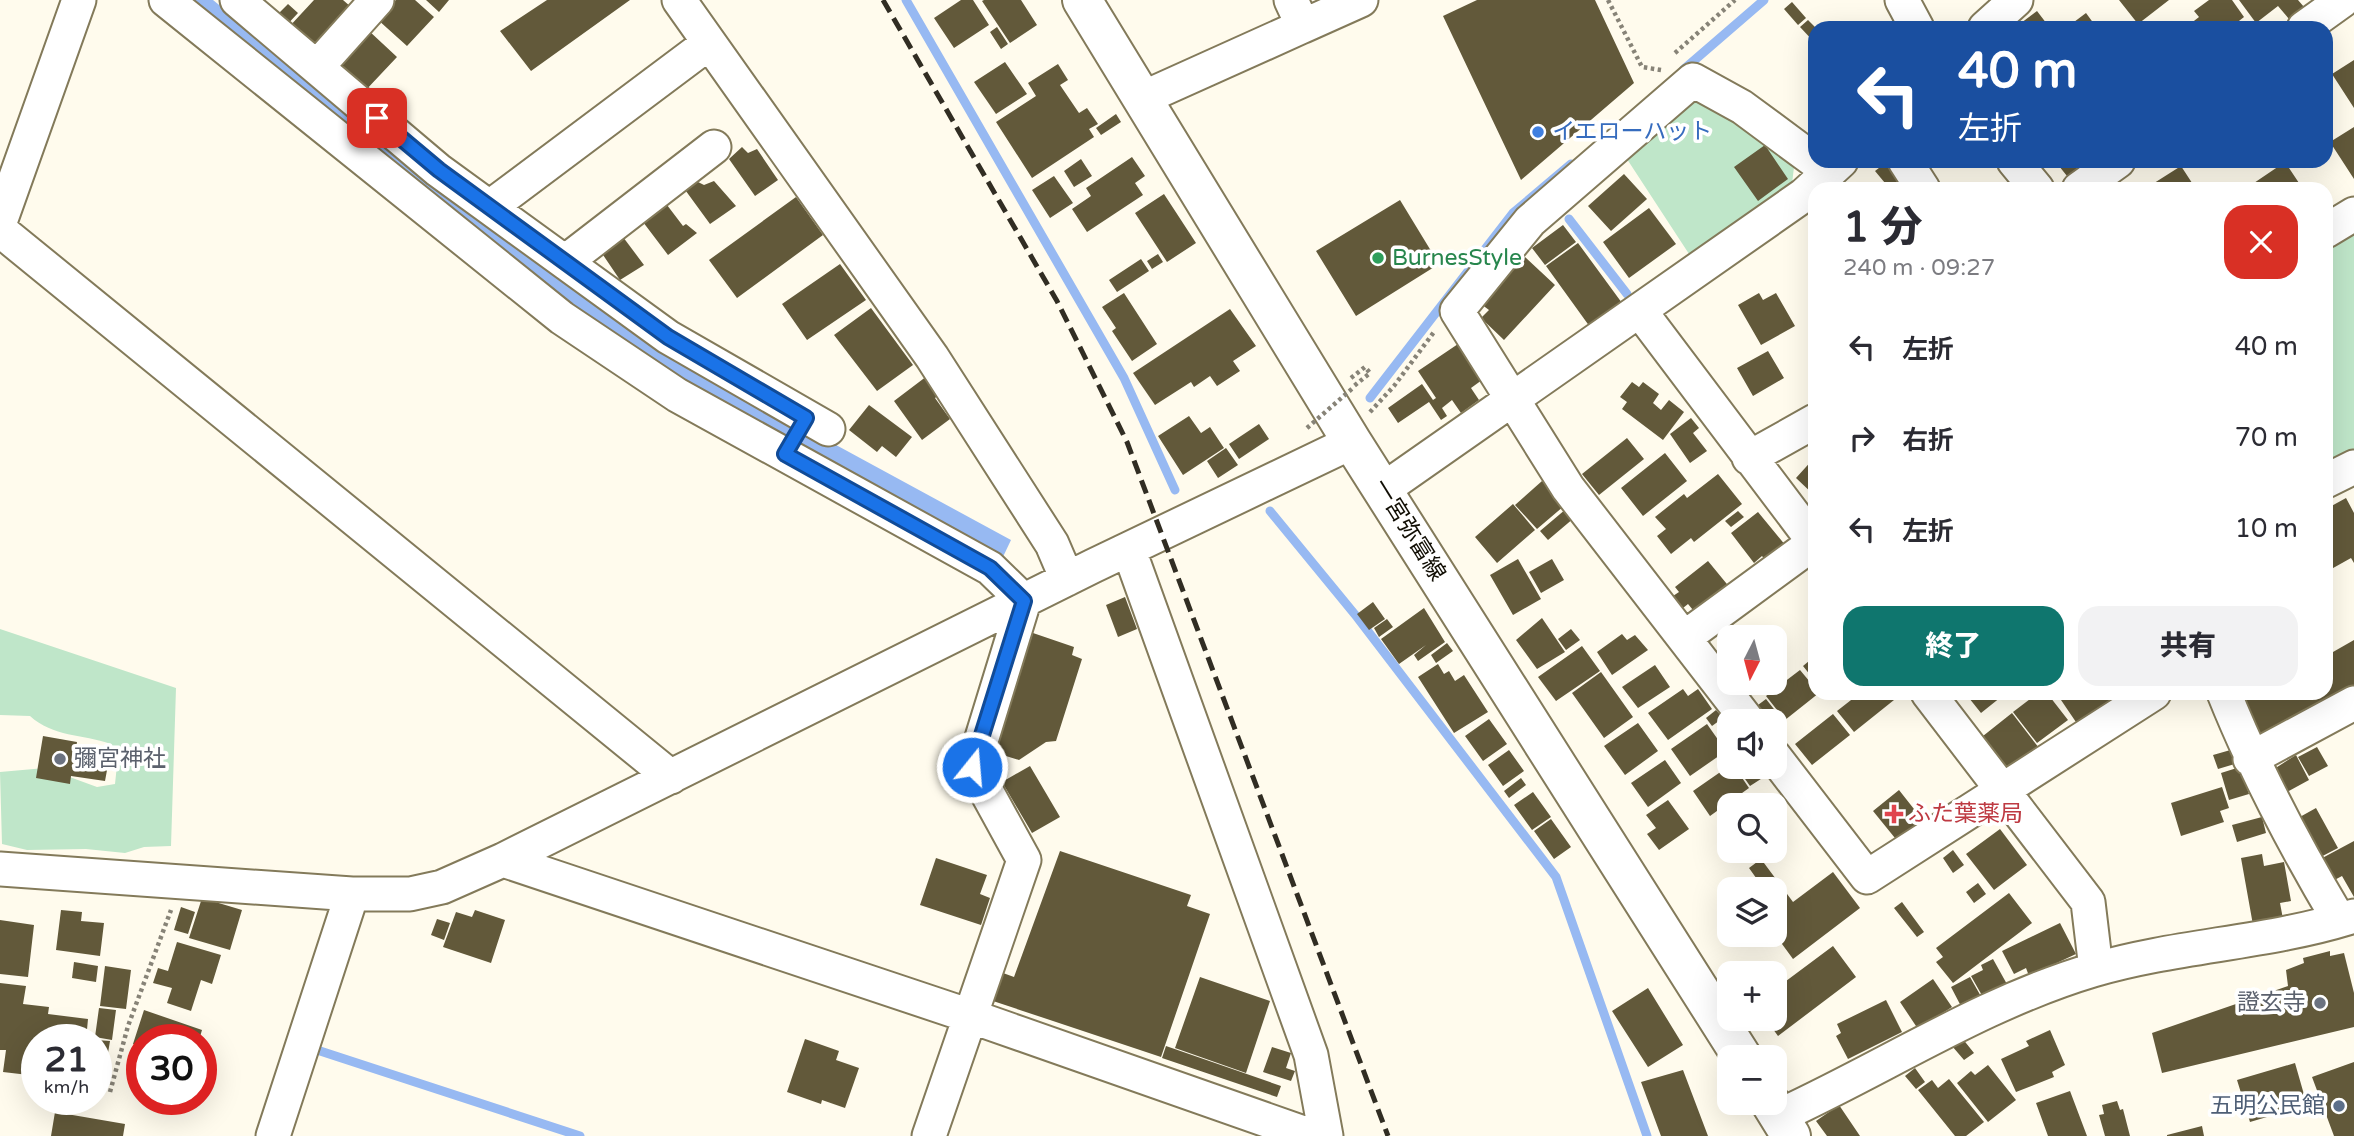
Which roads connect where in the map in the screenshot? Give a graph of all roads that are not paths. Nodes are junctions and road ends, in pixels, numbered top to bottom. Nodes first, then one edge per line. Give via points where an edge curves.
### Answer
1 (79, 0) edge
2 (166, 0) edge
3 (377, 0) edge
4 (679, 0) edge
5 (1082, 0) edge
6 (1362, 0) edge
7 (1902, 0) edge
8 (2016, 0) edge
9 (2343, 0) edge
10 (256, 6) edge
11 (1297, 13) edge
12 (1913, 21) edge
13 (1993, 21) edge
14 (2314, 21) edge
15 (709, 43) junction
16 (317, 67) junction
17 (1143, 98) junction
18 (714, 147) dead end
19 (1808, 152) edge
20 (2020, 168) edge
21 (2108, 168) edge
22 (9, 170) edge
23 (2031, 182) edge
24 (2090, 182) edge
25 (1808, 189) edge
26 (490, 207) junction
27 (2354, 214) edge
28 (0, 222) edge
29 (2333, 227) edge
30 (0, 230) edge
31 (565, 261) junction
32 (1640, 311) junction
33 (1511, 399) junction
34 (1808, 425) edge
35 (1358, 430) junction
36 (802, 434) junction
37 (1749, 458) junction
38 (2354, 467) edge
39 (2333, 478) edge
40 (1384, 489) junction
41 (1808, 533) edge
42 (1808, 547) edge
43 (1129, 550) junction
44 (1067, 579) junction
45 (1024, 601) junction
46 (1684, 638) junction
47 (1933, 700) edge
48 (2143, 700) edge
49 (2227, 700) edge
50 (2354, 703) edge
51 (1739, 709) edge
52 (2250, 759) junction
53 (1787, 773) edge
54 (671, 776) junction
55 (2001, 791) junction
56 (502, 860) junction
57 (0, 869) edge
58 (352, 894) junction
59 (2346, 918) edge
60 (2096, 969) junction
61 (970, 1016) junction
62 (1734, 1045) edge
63 (1780, 1118) edge
64 (273, 1136) edge
65 (929, 1136) edge
66 (1311, 1136) edge
67 (1326, 1136) edge

1 - 22 street
2 - 36 street via 562,318 677,395
3 - 16 street
4 - 15 street
5 - 17 main road, 一宮弥富線
6 - 11 street
7 - 12 street
8 - 13 street
9 - 14 street
10 - 16 street
11 - 17 street
15 - 26 street
15 - 44 street via 932,357 1052,544
16 - 26 street
17 - 35 main road, 一宮弥富線
18 - 31 street
19 - 33 street via 1693,79 1530,220 1457,311
20 - 23 street
21 - 24 street
22 - 28 street
25 - 32 street
26 - 31 street
27 - 29 street
30 - 54 street
31 - 36 street
32 - 33 street
32 - 37 street
33 - 40 street
33 - 46 street via 1568,488
34 - 37 street
35 - 40 main road, 一宮弥富線
35 - 43 street
36 - 45 street via 990,568
37 - 41 street
38 - 39 street
40 - 62 main road, 一宮弥富線
42 - 46 street
43 - 44 street
43 - 67 street via 1311,1055
44 - 45 street
45 - 54 street
45 - 61 street via 972,767 1024,860
46 - 51 street
47 - 55 street
48 - 55 street
49 - 52 street
50 - 52 street
52 - 59 street via 2294,843
53 - 55 street via 1867,877
54 - 56 street
55 - 60 street via 2088,902
56 - 58 street via 442,887 410,894
56 - 61 street
57 - 58 street
58 - 64 street
59 - 60 street
60 - 63 street via 2020,994
61 - 65 street
61 - 66 street

